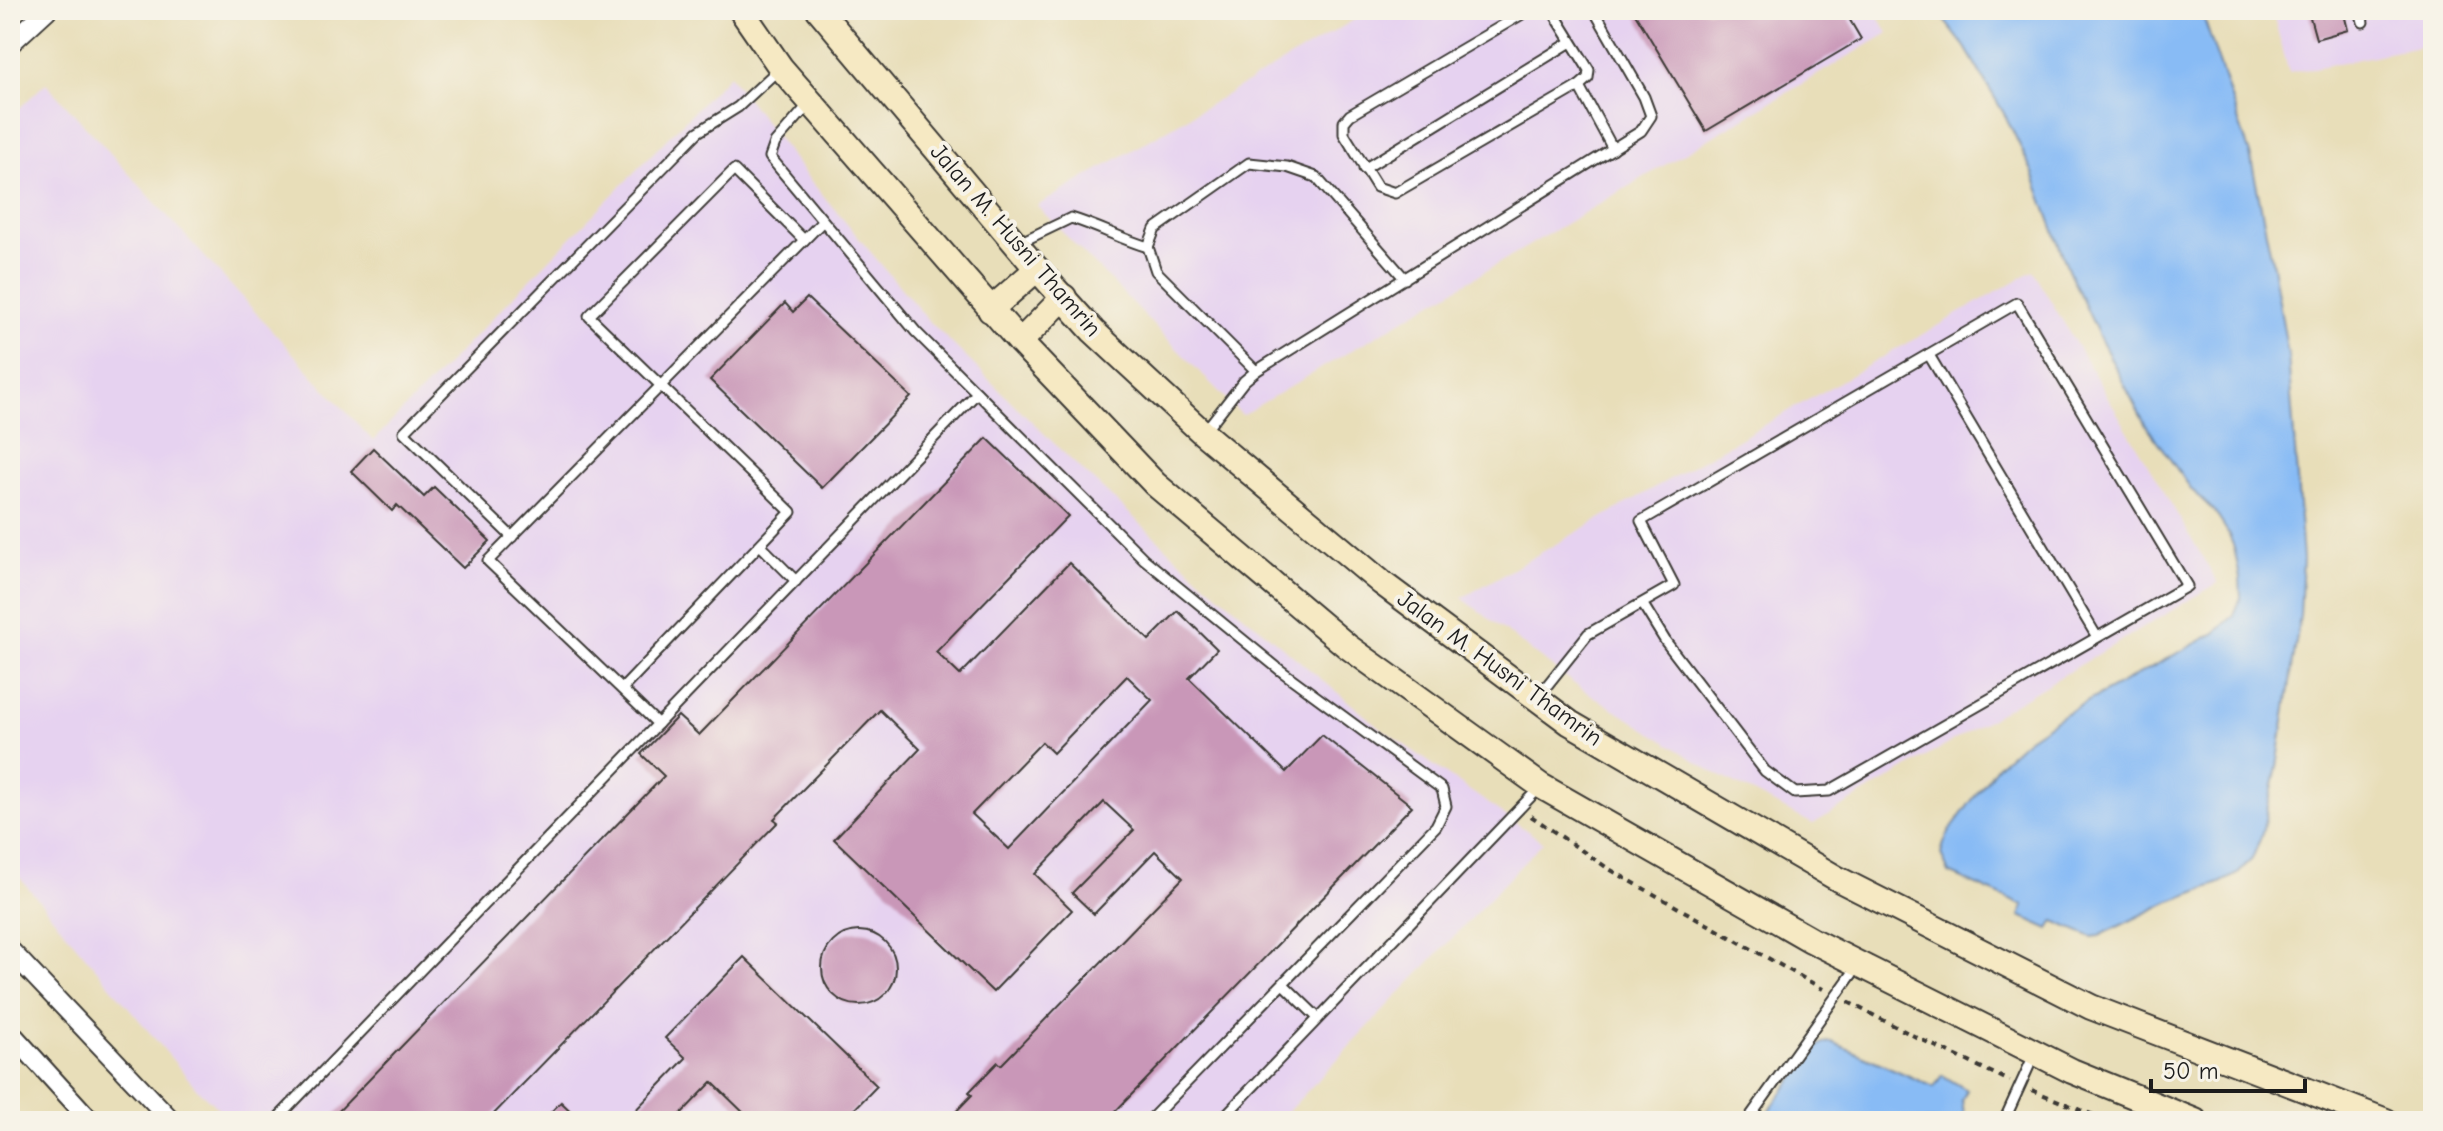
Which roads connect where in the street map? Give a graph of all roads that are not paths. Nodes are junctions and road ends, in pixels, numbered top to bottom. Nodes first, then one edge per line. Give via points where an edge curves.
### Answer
1 (47, 10) edge
2 (741, 10) edge
3 (819, 10) edge
4 (1529, 10) edge
5 (1552, 10) edge
6 (1594, 10) edge
7 (2360, 10) edge
8 (2363, 22) dead end
9 (1571, 42) junction
10 (10, 44) edge
11 (781, 68) junction
12 (1579, 86) junction
13 (811, 102) junction
14 (1613, 149) junction
15 (1364, 169) junction
16 (823, 221) junction
17 (804, 240) junction
18 (1016, 245) junction
19 (1148, 247) junction
20 (1037, 269) junction
21 (1405, 279) junction
22 (1064, 297) junction
23 (990, 310) junction
24 (1020, 342) junction
25 (1929, 355) junction
26 (1256, 371) junction
27 (660, 386) junction
28 (977, 393) junction
29 (1203, 433) junction
30 (512, 537) junction
31 (760, 545) junction
32 (796, 581) junction
33 (1642, 603) junction
34 (2097, 637) junction
35 (622, 689) junction
36 (1537, 698) junction
37 (658, 724) junction
38 (1541, 786) junction
39 (10, 950) edge
40 (1859, 964) junction
41 (1283, 984) junction
42 (1318, 1018) junction
43 (10, 1032) edge
44 (2035, 1053) junction
45 (282, 1119) edge
46 (91, 1121) edge
47 (172, 1121) edge
48 (1149, 1121) edge
49 (1220, 1121) edge
50 (1747, 1121) edge
51 (2004, 1121) edge
52 (2195, 1121) edge
53 (2386, 1121) edge

1 - 10 street
2 - 11 main road
3 - 18 main road, Jalan M. Husni Thamrin
4 - 15 lane via 1350,115 1344,134
5 - 9 lane
6 - 14 lane via 1651,116 1641,131
7 - 8 lane
9 - 12 lane via 1589,70
9 - 15 lane
11 - 13 main road
11 - 30 lane via 738,107 698,132 404,432
12 - 14 lane
12 - 15 lane via 1395,193 1377,187
13 - 16 lane via 775,143 770,157
13 - 23 main road
14 - 21 lane
16 - 17 lane
16 - 28 lane via 916,332
17 - 27 lane
17 - 27 lane via 734,170 589,316
18 - 19 lane via 1071,218
18 - 20 main road, Jalan M. Husni Thamrin
19 - 21 lane via 1155,229 1249,163 1287,167 1316,177
19 - 26 lane via 1156,271
20 - 22 main road, Jalan M. Husni Thamrin
20 - 23 main road
21 - 26 lane
22 - 24 main road
22 - 29 main road, Jalan M. Husni Thamrin via 1093,331
23 - 24 main road
24 - 38 main road via 1155,484 1347,646
25 - 33 lane via 1641,521 1674,585
25 - 34 lane
25 - 34 lane via 2017,303 2187,586
26 - 29 lane
27 - 30 lane
27 - 31 lane via 791,512
28 - 32 lane
28 - 41 lane via 1144,559 1280,670 1442,789 1446,806 1436,826
29 - 36 main road, Jalan M. Husni Thamrin via 1382,583
30 - 35 lane via 488,561
31 - 32 lane
31 - 35 lane
32 - 37 lane
33 - 34 lane via 1765,771 1795,793 1829,791
33 - 36 lane via 1588,634
35 - 37 lane
36 - 53 main road, Jalan M. Husni Thamrin via 1570,723 1838,879 2091,1007
37 - 45 lane
38 - 40 main road
38 - 42 lane
39 - 47 street
40 - 44 main road
40 - 50 lane
41 - 42 lane
41 - 48 lane
42 - 49 lane
43 - 46 street
44 - 51 lane
44 - 52 main road

